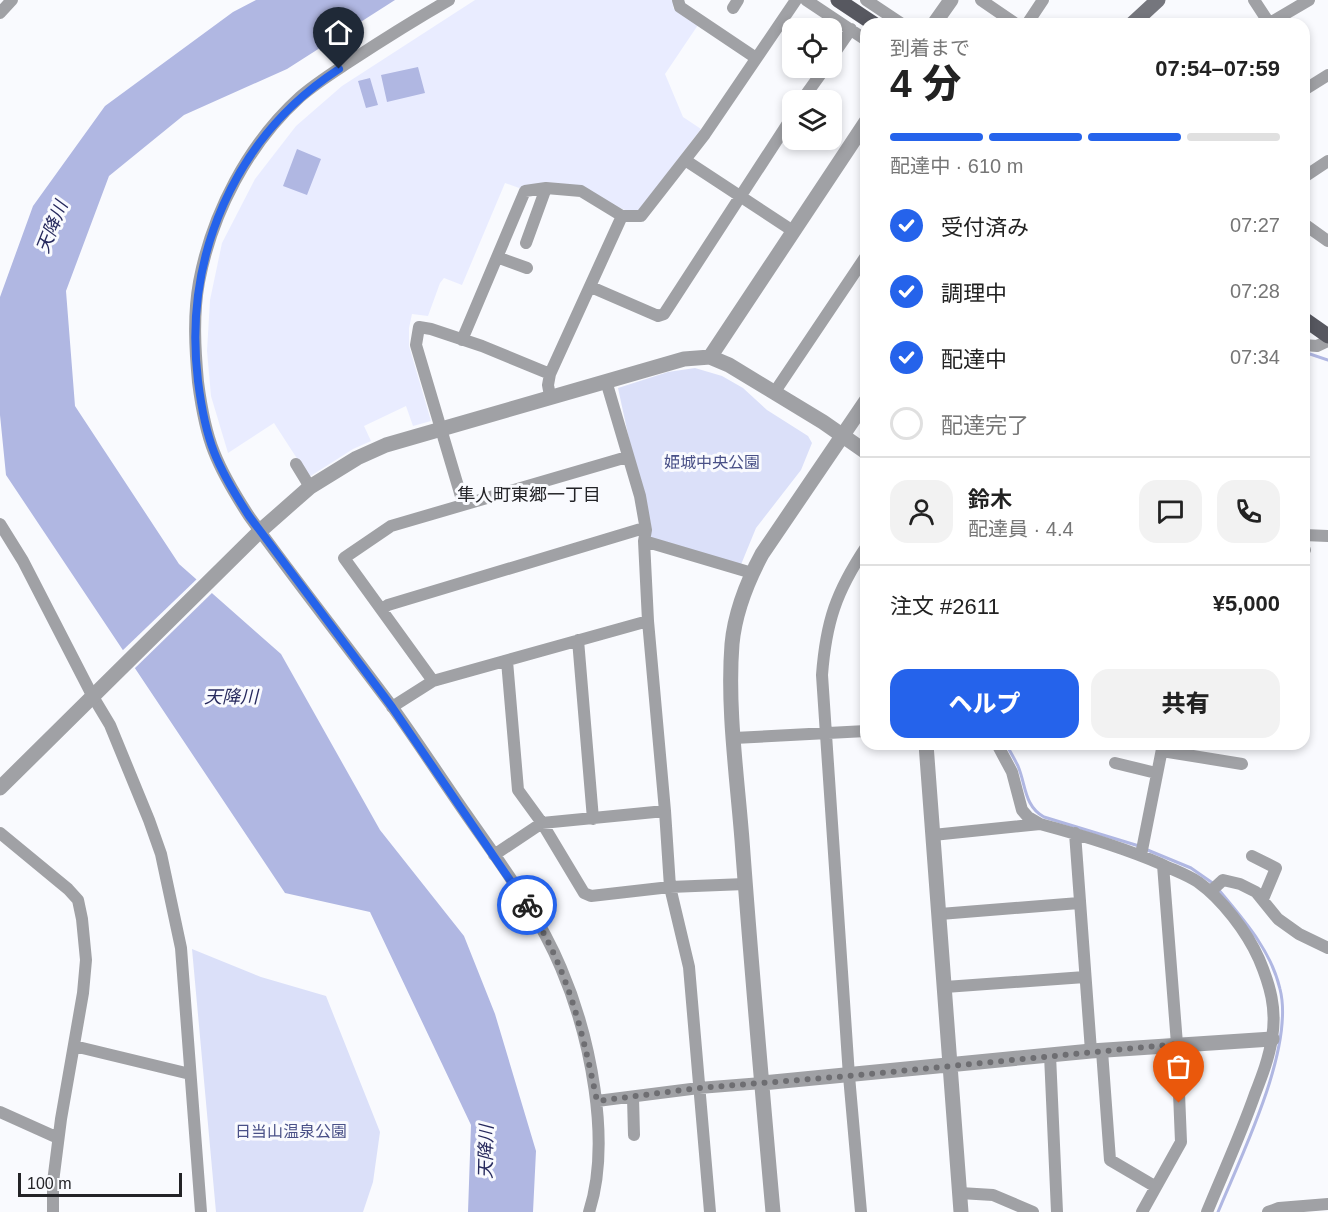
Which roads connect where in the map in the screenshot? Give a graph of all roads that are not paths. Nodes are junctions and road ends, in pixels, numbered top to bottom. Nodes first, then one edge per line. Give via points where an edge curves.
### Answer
1 (12, 0) edge
2 (449, 0) edge
3 (678, 0) edge
4 (796, 0) edge
5 (806, 0) edge
6 (838, 0) edge
7 (866, 0) edge
8 (951, 0) edge
9 (981, 0) edge
10 (1043, 0) edge
11 (1158, 0) edge
12 (1254, 0) edge
13 (1310, 0) edge
14 (0, 13) edge
15 (865, 18) edge
16 (893, 18) edge
17 (938, 18) edge
18 (1007, 18) edge
19 (1031, 18) edge
20 (1138, 18) edge
21 (1264, 18) edge
22 (1278, 18) edge
23 (851, 29) junction
24 (860, 36) edge
25 (842, 42) edge
26 (756, 58) junction
27 (1328, 75) edge
28 (1310, 86) edge
29 (860, 131) edge
30 (782, 133) edge
31 (685, 160) junction
32 (1328, 161) edge
33 (1310, 173) edge
34 (546, 188) junction
35 (741, 197) junction
36 (622, 216) junction
37 (1310, 228) edge
38 (793, 231) junction
39 (1328, 241) edge
40 (526, 243) dead end
41 (497, 257) junction
42 (860, 265) edge
43 (527, 268) dead end
44 (591, 287) junction
45 (1310, 323) edge
46 (1328, 336) edge
47 (462, 340) junction
48 (1328, 342) edge
49 (1310, 345) edge
50 (710, 357) junction
51 (550, 374) junction
52 (606, 381) junction
53 (774, 393) junction
54 (550, 396) junction
55 (860, 410) edge
56 (440, 429) junction
57 (842, 436) junction
58 (860, 448) edge
59 (627, 457) junction
60 (296, 464) dead end
61 (310, 487) junction
62 (463, 504) junction
63 (0, 524) edge
64 (258, 533) junction
65 (1310, 535) edge
66 (645, 536) junction
67 (1328, 536) edge
68 (860, 557) edge
69 (752, 573) junction
70 (382, 609) junction
71 (648, 621) junction
72 (578, 640) junction
73 (507, 660) junction
74 (433, 681) junction
75 (95, 692) junction
76 (392, 707) junction
77 (860, 731) edge
78 (825, 733) junction
79 (734, 738) junction
80 (926, 750) edge
81 (1000, 750) edge
82 (1159, 750) edge
83 (1178, 750) edge
84 (1114, 763) dead end
85 (1242, 764) dead end
86 (1156, 773) junction
87 (0, 788) edge
88 (665, 811) junction
89 (593, 819) junction
90 (542, 823) junction
91 (1040, 824) junction
92 (0, 833) edge
93 (1075, 833) junction
94 (933, 835) junction
95 (1142, 850) junction
96 (495, 855) junction
97 (1252, 855) dead end
98 (1163, 865) junction
99 (745, 884) junction
100 (670, 887) junction
101 (1214, 888) junction
102 (1263, 898) junction
103 (1079, 903) junction
104 (940, 914) junction
105 (1328, 948) edge
106 (1085, 977) junction
107 (945, 987) junction
108 (1272, 1039) junction
109 (1177, 1044) junction
110 (74, 1046) junction
111 (1096, 1051) junction
112 (1050, 1055) junction
113 (951, 1065) junction
114 (190, 1074) junction
115 (849, 1076) junction
116 (762, 1083) junction
117 (699, 1088) junction
118 (633, 1097) junction
119 (597, 1101) junction
120 (0, 1112) edge
121 (634, 1135) dead end
122 (58, 1138) junction
123 (1156, 1187) junction
124 (960, 1193) junction
125 (1328, 1204) edge
126 (53, 1212) edge
127 (201, 1212) edge
128 (590, 1212) edge
129 (710, 1212) edge
130 (773, 1212) edge
131 (861, 1212) edge
132 (961, 1212) edge
133 (1033, 1212) edge
134 (1057, 1212) edge
135 (1142, 1212) edge
136 (1207, 1212) edge
137 (1268, 1212) edge

1 - 14 street
2 - 64 street via 392,33 300,97 271,127 246,162 227,195 214,230 199,281 195,321 201,407 214,452
3 - 26 street via 680,7
4 - 26 street
5 - 23 street
6 - 15 main road
7 - 16 street
8 - 17 street
9 - 18 street
10 - 19 street
11 - 20 main road
12 - 21 street
13 - 22 street
23 - 24 street
23 - 25 street
26 - 31 street
27 - 28 street
29 - 38 street
30 - 35 street
31 - 35 street
31 - 36 street via 641,216
32 - 33 street
34 - 36 street via 581,191
34 - 40 street
34 - 41 street via 525,191
35 - 38 street
35 - 44 street via 664,314 658,316
36 - 44 street
37 - 39 street
38 - 50 street
41 - 43 street
41 - 47 street
42 - 53 street
44 - 51 street
45 - 46 main road
47 - 51 street
47 - 56 street via 432,328 419,327 417,333 416,345
48 - 49 street
50 - 52 street via 684,359
50 - 53 street via 729,364
51 - 54 street
52 - 54 street
52 - 59 street
53 - 57 street
54 - 56 street
55 - 57 street
56 - 61 street via 386,445
56 - 62 street
57 - 58 street
57 - 69 street
59 - 62 street
59 - 66 street via 640,496
60 - 61 street
61 - 64 street
62 - 70 street via 391,526 344,558
63 - 75 street
64 - 75 street
64 - 76 street
65 - 67 street
66 - 69 street
66 - 70 street via 644,528
66 - 71 street
68 - 78 street via 840,590 825,639
69 - 79 street via 732,644
70 - 74 street
71 - 72 street
71 - 88 street
72 - 73 street
72 - 89 street
73 - 74 street
73 - 90 street via 518,790
74 - 76 street
75 - 87 street
75 - 114 street via 161,854 181,948
76 - 96 street
77 - 78 street
78 - 79 street
78 - 115 street
79 - 99 street
80 - 94 street
81 - 91 street via 1012,772 1022,810
82 - 86 street
83 - 85 street
84 - 86 street
86 - 95 street
88 - 89 street
88 - 100 street
89 - 90 street
90 - 96 street
90 - 100 street via 585,893 591,896
91 - 93 street
91 - 94 street
92 - 110 street via 78,900 86,960
93 - 95 street
93 - 103 street
94 - 104 street
95 - 98 street
96 - 119 street via 561,968 575,1004
97 - 102 street via 1276,868
98 - 101 street
98 - 109 street
99 - 100 street
99 - 116 street
100 - 117 street via 690,967
101 - 102 street via 1223,880 1240,884
101 - 108 street via 1246,934 1264,971 1274,1003
102 - 105 street via 1278,919
103 - 104 street
103 - 106 street
104 - 107 street
106 - 107 street
106 - 111 street
107 - 113 street
108 - 109 street
108 - 136 street via 1246,1121
109 - 111 street
109 - 123 street via 1181,1142
110 - 114 street
110 - 122 street
111 - 112 street
111 - 123 street via 1110,1160
112 - 113 street
112 - 134 street
113 - 115 street
113 - 124 street
114 - 127 street
115 - 116 street
115 - 131 street
116 - 117 street
116 - 130 street
117 - 118 street
117 - 129 street
118 - 119 street
118 - 121 street
119 - 128 street via 597,1180
120 - 122 street
122 - 126 street
123 - 135 street
124 - 132 street
124 - 133 street via 993,1195
125 - 137 street

